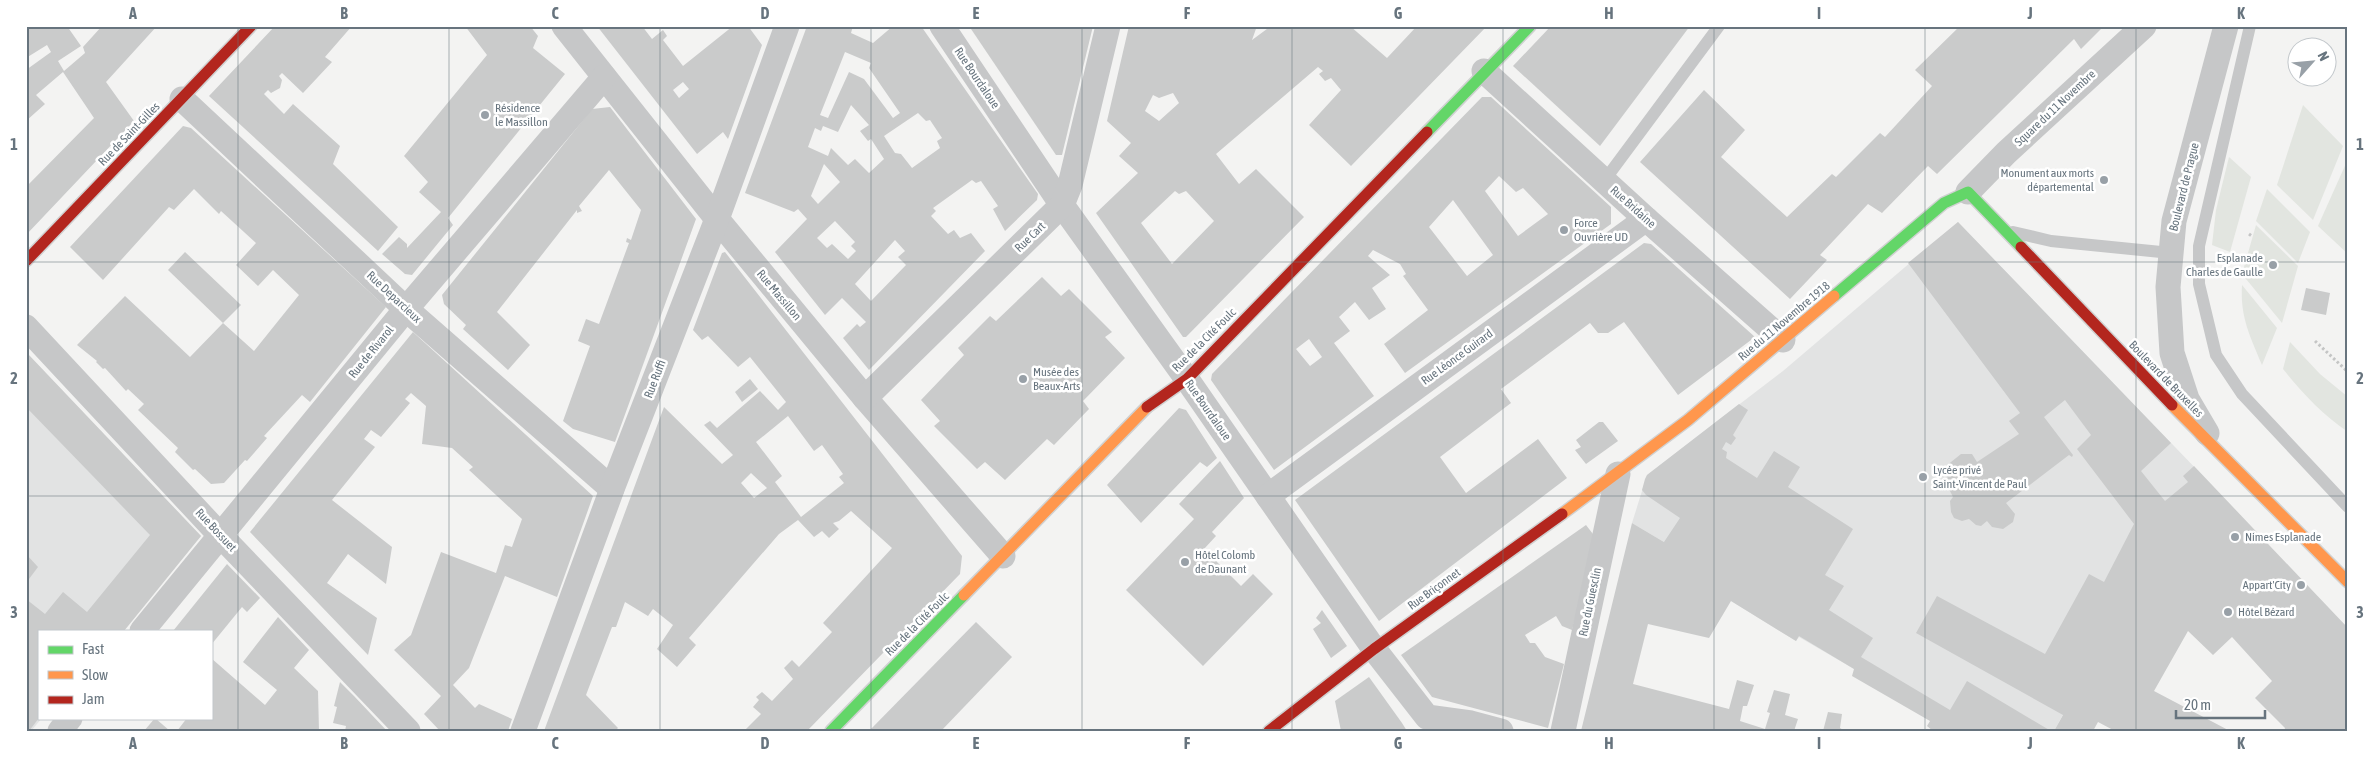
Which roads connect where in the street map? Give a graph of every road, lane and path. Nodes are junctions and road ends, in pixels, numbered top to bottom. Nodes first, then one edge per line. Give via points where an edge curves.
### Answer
1 (251, 26) edge
2 (564, 26) edge
3 (942, 26) edge
4 (1108, 26) edge
5 (1530, 26) edge
6 (1720, 26) edge
7 (2144, 26) edge
8 (2226, 26) edge
9 (2250, 26) edge
10 (779, 31) edge
11 (1484, 71) junction
12 (604, 77) junction
13 (182, 99) junction
14 (1604, 181) junction
15 (1968, 192) junction
16 (1062, 205) junction
17 (716, 219) junction
18 (1646, 219) junction
19 (2003, 229) junction
20 (2249, 234) dead end
21 (2253, 237) dead end
22 (2161, 252) dead end
23 (26, 261) edge
24 (406, 309) junction
25 (26, 327) edge
26 (1783, 340) junction
27 (2315, 341) dead end
28 (2347, 371) edge
29 (1187, 380) junction
30 (865, 398) junction
31 (2222, 458) junction
32 (1618, 474) junction
33 (612, 489) junction
34 (1268, 496) junction
35 (2348, 507) edge
36 (220, 535) junction
37 (1004, 556) junction
38 (2348, 582) edge
39 (143, 630) edge
40 (1374, 649) junction
41 (68, 720) edge
42 (1470, 727) edge
43 (60, 731) edge
44 (408, 731) edge
45 (523, 731) edge
46 (831, 731) edge
47 (1269, 731) edge
48 (1501, 731) edge
49 (1562, 731) edge

1 - 13 street, Rue de Saint-Gilles
2 - 12 street, Rue Massillon
3 - 16 street, Rue Bourdaloue
4 - 16 street, Rue Cart via 1070,185
5 - 11 street, Rue de la Cité Foulc
6 - 14 lane
7 - 15 street, Square du 11 Novembre
8 - 31 street, Boulevard de Prague via 2174,221 2168,287 2172,353 2187,399
9 - 35 lane via 2199,246 2199,284 2216,355 2242,394
10 - 17 street, Rue Ruffi
11 - 14 street, Rue Bridaine
11 - 29 street, Rue de la Cité Foulc
12 - 17 street, Rue Massillon
12 - 24 street, Rue de Rivarol
13 - 23 street, Rue de Saint-Gilles
13 - 24 street, Rue Deparcieux
14 - 18 street, Rue Bridaine
15 - 19 street, Boulevard de Bruxelles
15 - 26 street, Rue du 11 Novembre 1918 via 1944,202
16 - 29 street, Rue Bourdaloue
16 - 30 street, Rue Cart
17 - 30 street, Rue Massillon
17 - 33 street, Rue Ruffi
18 - 26 street, Rue Bridaine
18 - 34 street, Rue Léonce Guirard
19 - 22 lane via 2051,241
19 - 31 street, Boulevard de Bruxelles
20 - 21 path
24 - 33 street, Rue Deparcieux
24 - 36 street, Rue de Rivarol
25 - 36 street, Rue Bossuet
26 - 32 street, Rue du 11 Novembre 1918
27 - 28 path
29 - 34 street, Rue Bourdaloue
29 - 37 street, Rue de la Cité Foulc via 1149,404
30 - 37 street, Rue Massillon
31 - 38 street, Boulevard de Bruxelles
32 - 40 street, Rue Briçonnet
32 - 49 street, Rue du Guesclin
33 - 45 street, Rue Ruffi
34 - 40 street, Rue Bourdaloue
36 - 39 street, Rue de Rivarol
36 - 44 street, Rue Bossuet
37 - 46 street, Rue de la Cité Foulc
40 - 42 street, Rue Bourdaloue via 1427,717
40 - 47 street, Rue Briçonnet
41 - 43 street
42 - 48 street

